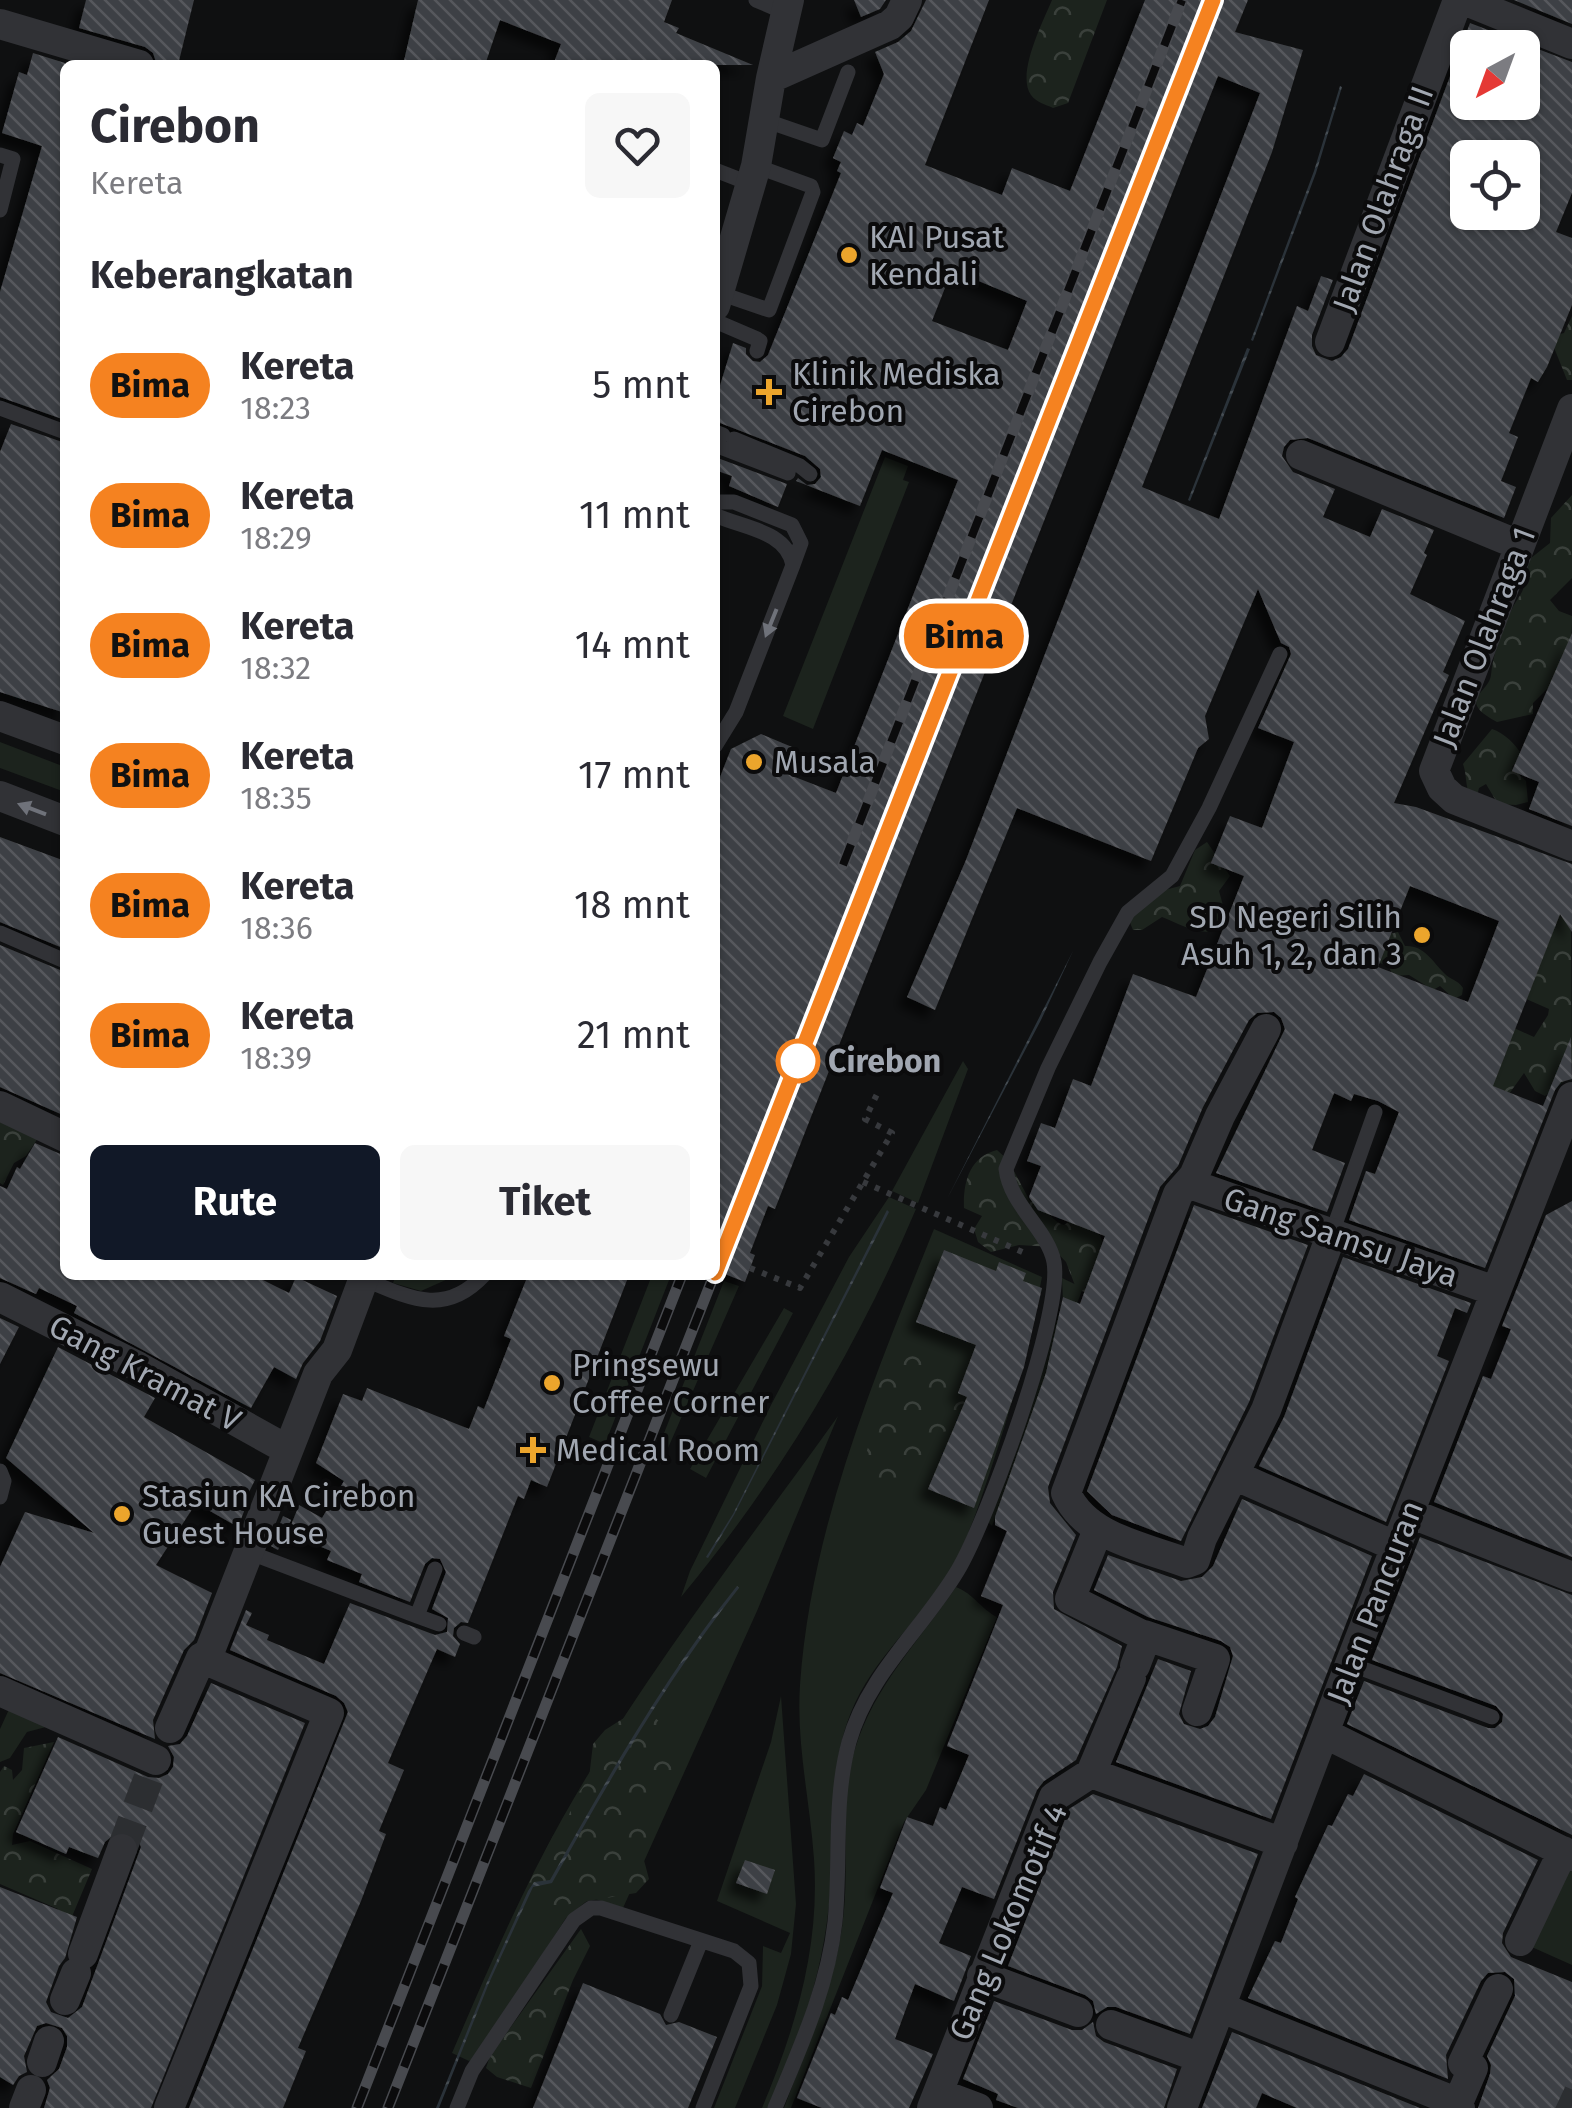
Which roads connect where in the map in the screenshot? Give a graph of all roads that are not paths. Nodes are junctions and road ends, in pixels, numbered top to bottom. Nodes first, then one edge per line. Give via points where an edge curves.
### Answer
1 (907, 0) edge
2 (1461, 0) edge
3 (777, 4) edge
4 (0, 24) edge
5 (1572, 44) edge
6 (123, 60) edge
7 (848, 72) dead end
8 (771, 78) junction
9 (764, 120) junction
10 (0, 154) edge
11 (720, 171) edge
12 (754, 175) junction
13 (0, 210) edge
14 (720, 293) edge
15 (720, 307) edge
16 (720, 310) edge
17 (1330, 342) dead end
18 (756, 351) dead end
19 (0, 408) edge
20 (1572, 409) edge
21 (60, 430) edge
22 (722, 438) edge
23 (1301, 455) dead end
24 (796, 474) dead end
25 (720, 502) edge
26 (720, 517) edge
27 (1519, 546) junction
28 (793, 565) junction
29 (1280, 654) dead end
30 (0, 716) edge
31 (60, 738) edge
32 (720, 738) edge
33 (0, 796) edge
34 (60, 819) edge
35 (1572, 846) edge
36 (0, 933) edge
37 (60, 959) edge
38 (1266, 1029) dead end
39 (1572, 1097) edge
40 (0, 1106) edge
41 (1376, 1112) dead end
42 (60, 1134) edge
43 (1564, 1140) edge
44 (1188, 1186) junction
45 (1332, 1233) junction
46 (364, 1280) edge
47 (371, 1280) edge
48 (478, 1280) edge
49 (1495, 1291) junction
50 (0, 1297) edge
51 (288, 1450) junction
52 (0, 1471) edge
53 (1234, 1475) junction
54 (0, 1497) edge
55 (1410, 1513) junction
56 (1098, 1530) junction
57 (1396, 1546) junction
58 (248, 1552) junction
59 (435, 1569) dead end
60 (1572, 1577) edge
61 (416, 1616) junction
62 (439, 1624) dead end
63 (1144, 1635) junction
64 (201, 1658) junction
65 (1350, 1664) junction
66 (0, 1691) edge
67 (1197, 1711) dead end
68 (1492, 1717) dead end
69 (1324, 1733) junction
70 (1091, 1773) junction
71 (1283, 1843) junction
72 (122, 1848) tunnel mouth
73 (1567, 1853) edge
74 (701, 1940) junction
75 (74, 1976) dead end
76 (982, 1976) junction
77 (1222, 2008) junction
78 (1078, 2012) dead end
79 (672, 2014) dead end
80 (1111, 2025) dead end
81 (1201, 2058) junction
82 (935, 2100) edge
83 (1459, 2106) edge
84 (169, 2108) edge
85 (457, 2108) edge
86 (702, 2108) edge
87 (775, 2108) edge
88 (978, 2108) edge
89 (1182, 2108) edge

1 - 8 street via 890,25
2 - 5 street
2 - 17 street, Jalan Olahraga II
3 - 8 street
4 - 6 street
7 - 9 lane via 822,140
8 - 9 street
9 - 12 street
10 - 13 lane via 12,160
11 - 12 lane
12 - 14 street
12 - 15 lane via 813,192 769,310
16 - 18 lane via 760,341
19 - 21 lane
20 - 27 street, Jalan Olahraga 1
22 - 24 lane
23 - 27 street
25 - 28 lane via 792,525 801,543
26 - 28 lane via 779,540
27 - 35 street, Jalan Olahraga 1 via 1434,772 1454,799
28 -> 32 lane
29 - 87 lane via 1172,876 1128,912 1100,962 1006,1169 1050,1252 1049,1318 972,1542 885,1668 850,1738 838,1804 827,1970
30 - 31 street
34 -> 33 street
36 - 37 lane
38 - 44 street
39 - 43 street, Jalan Pancuran
40 - 42 street
41 - 45 lane
43 - 49 street, Jalan Pancuran
44 - 45 street, Gang Samsu Jaya
44 - 56 street via 1178,1194 1066,1493
45 - 49 street, Gang Samsu Jaya
45 - 53 street via 1266,1410
46 - 51 street
47 - 48 lane via 430,1302
49 - 55 street, Jalan Pancuran
50 - 51 street, Gang Kramat V
51 - 58 street
52 - 54 lane
53 - 56 street via 1192,1564
53 - 57 street
55 - 57 street, Jalan Pancuran
55 - 60 street
56 - 63 street via 1070,1598
57 - 65 street, Jalan Pancuran
58 - 61 lane
58 - 64 street via 209,1653
59 - 61 lane
61 - 62 lane
63 - 67 street via 1214,1659
63 - 70 street
64 - 66 street via 160,1750
64 - 84 street via 329,1713
65 - 68 lane
65 - 69 street, Jalan Pancuran
69 - 71 street, Jalan Pancuran
69 - 73 street
70 - 71 street, Gang Lokomotif 4
70 - 76 street, Gang Lokomotif 4 via 1051,1801
71 - 77 street, Jalan Pancuran
72 - 75 street
73 - 83 street via 1462,2063 1473,2068
74 - 79 lane
74 - 85 lane via 601,1908 579,1914 472,2071
74 - 86 lane via 745,1957 752,1976
76 - 78 street
76 - 82 street, Gang Lokomotif 4
77 - 81 street, Jalan Pancuran
77 - 83 street
80 - 81 street
81 - 89 street, Jalan Pancuran
82 - 88 street

